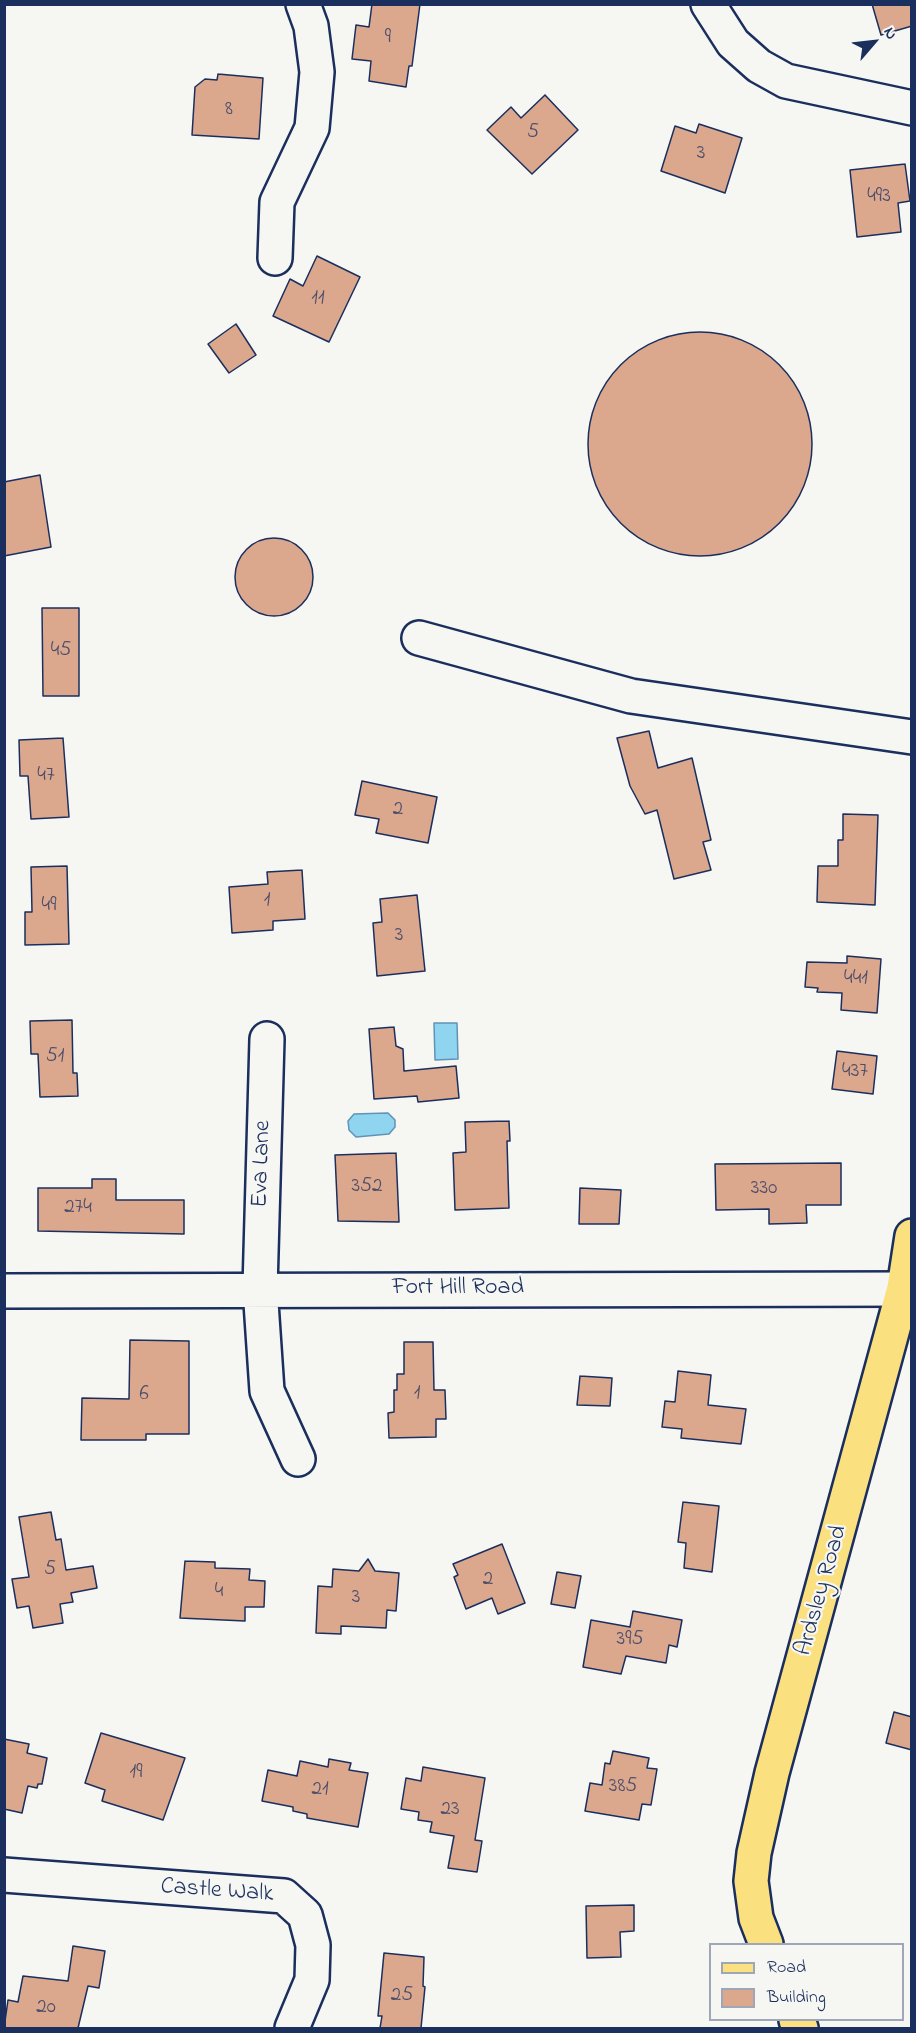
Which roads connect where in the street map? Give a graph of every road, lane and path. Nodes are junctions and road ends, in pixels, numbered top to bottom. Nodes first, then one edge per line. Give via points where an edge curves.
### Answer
1 (303, 4) edge
2 (708, 4) edge
3 (912, 108) edge
4 (274, 258) dead end
5 (419, 638) dead end
6 (912, 737) edge
7 (267, 1039) dead end
8 (912, 1236) edge
9 (260, 1288) junction
10 (908, 1289) edge
11 (4, 1291) edge
12 (298, 1459) dead end
13 (4, 1875) edge
14 (766, 1943) edge
15 (292, 2028) edge

1 - 4 street via 311,26 317,72 312,128 278,202
2 - 3 street via 733,43 759,66 786,81
5 - 6 street via 631,696
7 - 9 street, Eva Lane
8 - 10 main road, Ardsley Road
9 - 10 street, Fort Hill Road
9 - 11 street, Fort Hill Road
9 - 12 street, Eva Lane via 267,1391
10 - 14 main road, Ardsley Road via 772,1773 754,1853 751,1881 756,1918
13 - 15 street, Castle Walk via 284,1896 305,1915 313,1946 312,1980

